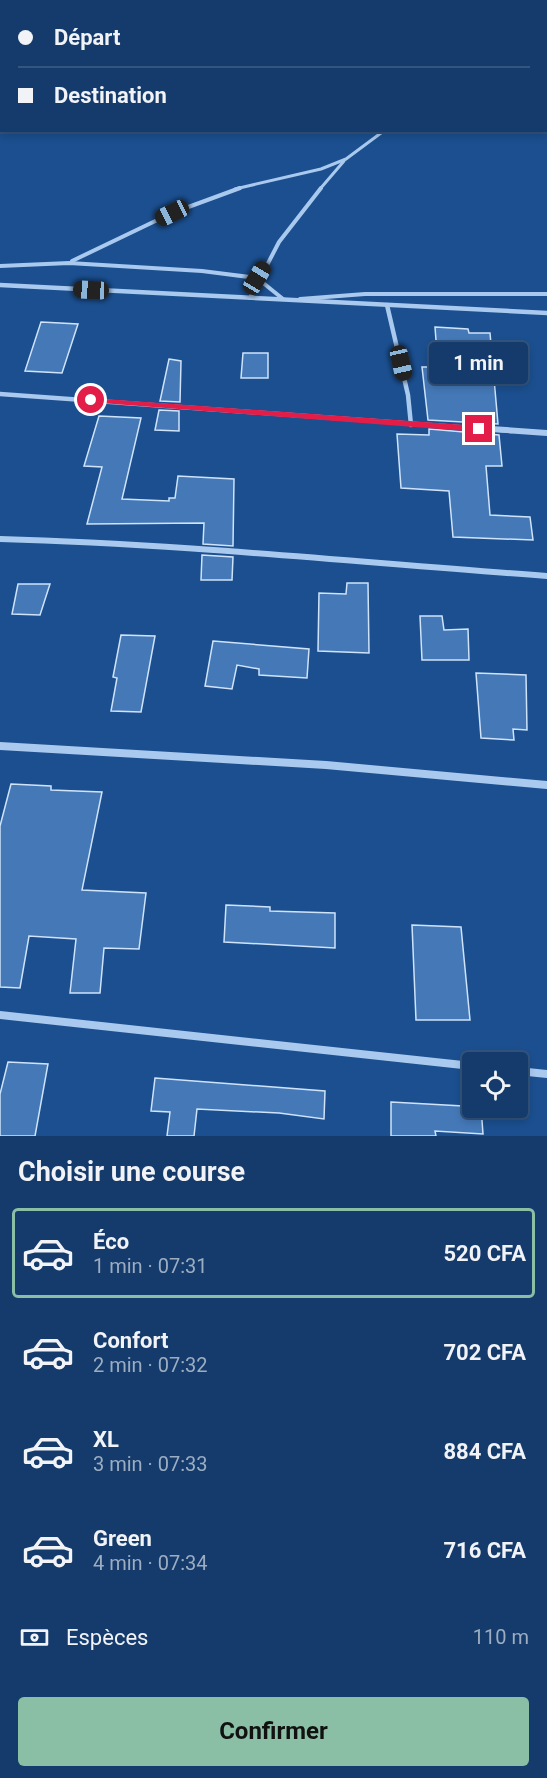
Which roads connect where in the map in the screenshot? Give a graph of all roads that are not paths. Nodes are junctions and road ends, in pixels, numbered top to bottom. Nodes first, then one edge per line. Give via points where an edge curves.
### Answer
1 (382, 132) edge
2 (346, 159) junction
3 (69, 263) junction
4 (0, 266) edge
5 (257, 278) junction
6 (0, 285) edge
7 (547, 294) edge
8 (250, 298) junction
9 (283, 300) junction
10 (387, 305) junction
11 (547, 313) edge
12 (0, 394) edge
13 (411, 425) junction
14 (547, 433) edge
15 (0, 539) edge
16 (547, 576) edge
17 (0, 746) edge
18 (547, 786) edge
19 (0, 1015) edge
20 (462, 1065) edge
21 (528, 1072) edge
22 (547, 1074) edge

1 - 2 lane
2 - 3 lane via 227,192 172,213
2 - 5 lane via 300,212
3 - 4 lane
3 - 5 lane
5 - 8 lane
5 - 9 lane
6 - 8 street
7 - 9 lane via 365,294
8 - 9 street
9 - 10 street
10 - 11 street
10 - 13 street
12 - 13 street
13 - 14 street
15 - 16 street via 177,546
17 - 18 street via 338,766
19 - 20 street
21 - 22 street

